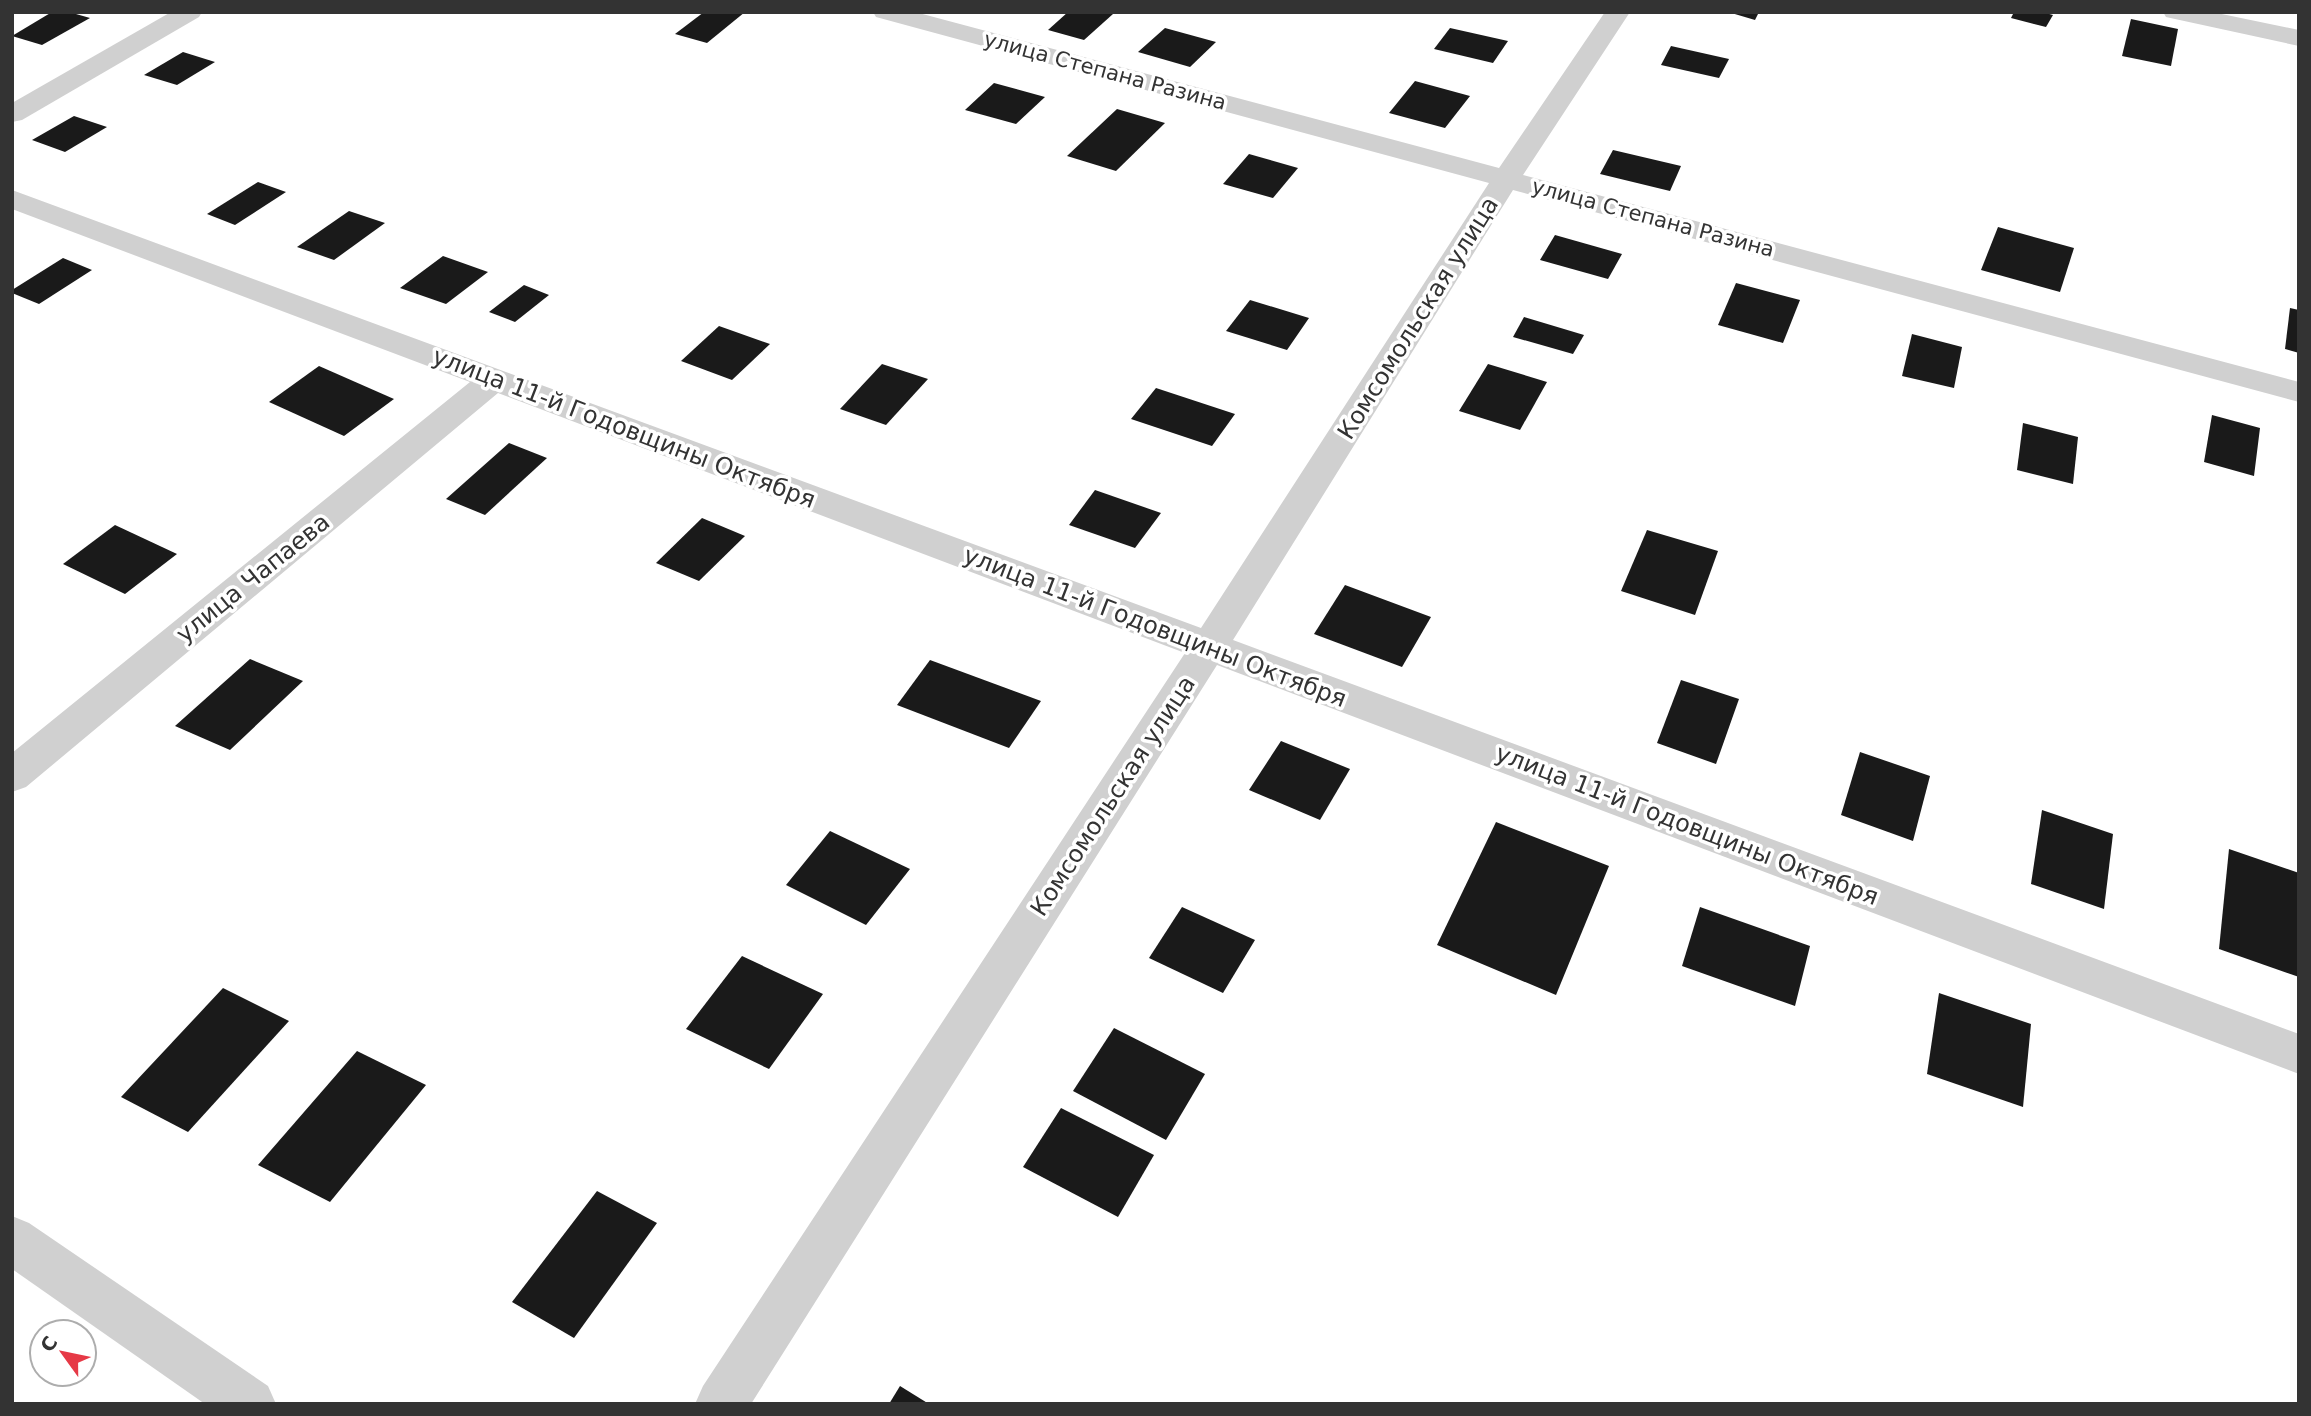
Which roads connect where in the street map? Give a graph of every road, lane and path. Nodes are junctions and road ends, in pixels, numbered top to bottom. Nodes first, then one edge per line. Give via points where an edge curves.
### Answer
1 (190, 12) edge
2 (885, 12) edge
3 (1618, 12) edge
4 (2175, 12) edge
5 (2299, 38) edge
6 (12, 114) edge
7 (1506, 179) junction
8 (12, 199) edge
9 (494, 379) junction
10 (2299, 392) edge
11 (1209, 647) junction
12 (12, 776) edge
13 (2299, 1054) edge
14 (12, 1240) edge
15 (250, 1404) edge
16 (721, 1404) edge

1 - 6 street
2 - 7 street, улица Степана Разина
3 - 7 street, Комсомольская улица
4 - 5 street
7 - 10 street, улица Степана Разина
7 - 11 street, Комсомольская улица
8 - 9 street, улица 11-й Годовщины Октября
9 - 11 street, улица 11-й Годовщины Октября
9 - 12 street, улица Чапаева
11 - 13 street, улица 11-й Годовщины Октября
11 - 16 street, Комсомольская улица
14 - 15 street

